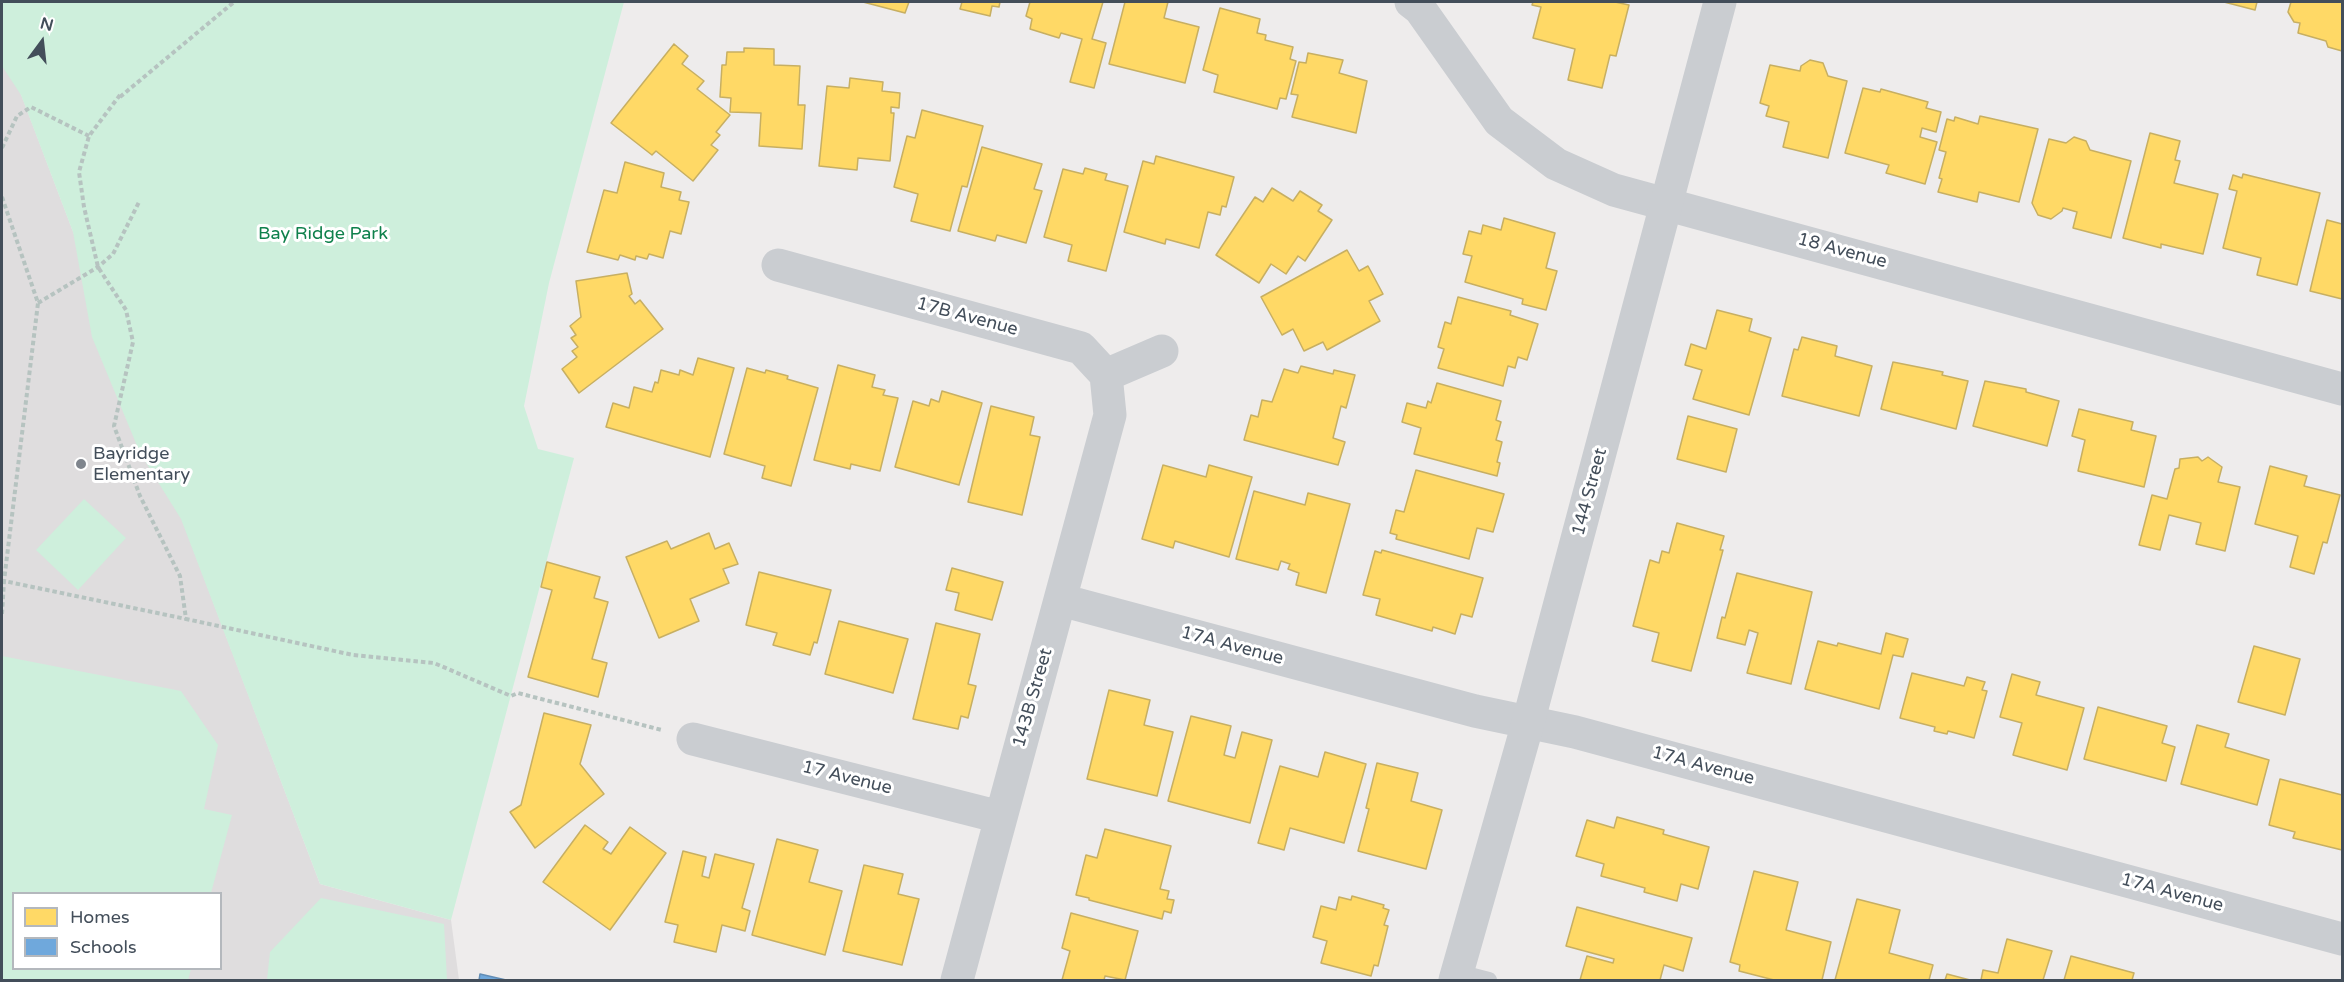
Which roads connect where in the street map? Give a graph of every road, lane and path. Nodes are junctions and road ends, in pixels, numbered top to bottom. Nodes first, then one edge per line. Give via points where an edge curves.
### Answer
1 (234, 2) edge
2 (1411, 2) edge
3 (1720, 2) edge
4 (120, 95) dead end
5 (115, 102) junction
6 (89, 135) junction
7 (2, 148) edge
8 (2, 197) edge
9 (139, 202) dead end
10 (1666, 205) junction
11 (778, 265) dead end
12 (98, 267) junction
13 (38, 303) junction
14 (1162, 351) dead end
15 (1106, 375) junction
16 (2343, 389) edge
17 (4, 581) junction
18 (1061, 600) junction
19 (2, 614) edge
20 (186, 619) junction
21 (1528, 723) junction
22 (693, 739) joint
23 (1000, 817) junction
24 (2343, 939) edge
25 (1457, 976) edge
26 (957, 981) edge
27 (1489, 981) edge

1 - 5 path
2 - 10 street, 18 Avenue via 1420,9 1499,121 1556,165 1614,190
3 - 10 street, 144 Street
4 - 5 path
5 - 6 path
6 - 7 path via 31,107 17,116
6 - 12 path via 79,172
8 - 13 path
9 - 12 path via 112,254
10 - 16 street, 18 Avenue
10 - 21 street, 144 Street
11 - 15 street, 17B Avenue via 1081,348
12 - 13 path
12 - 20 path via 126,310 133,342 114,426 140,496 180,576
13 - 17 path
14 - 15 street
15 - 18 street, 143B Street via 1110,415
17 - 19 path
17 - 20 path
18 - 21 street, 17A Avenue
18 - 23 street, 143B Street
20 - 22 path via 353,655 434,663 511,696 518,693
21 - 24 street, 17A Avenue via 1586,735
21 - 25 street, 144 Street
22 - 23 street, 17 Avenue
23 - 26 street, 143B Street
25 - 27 lane

